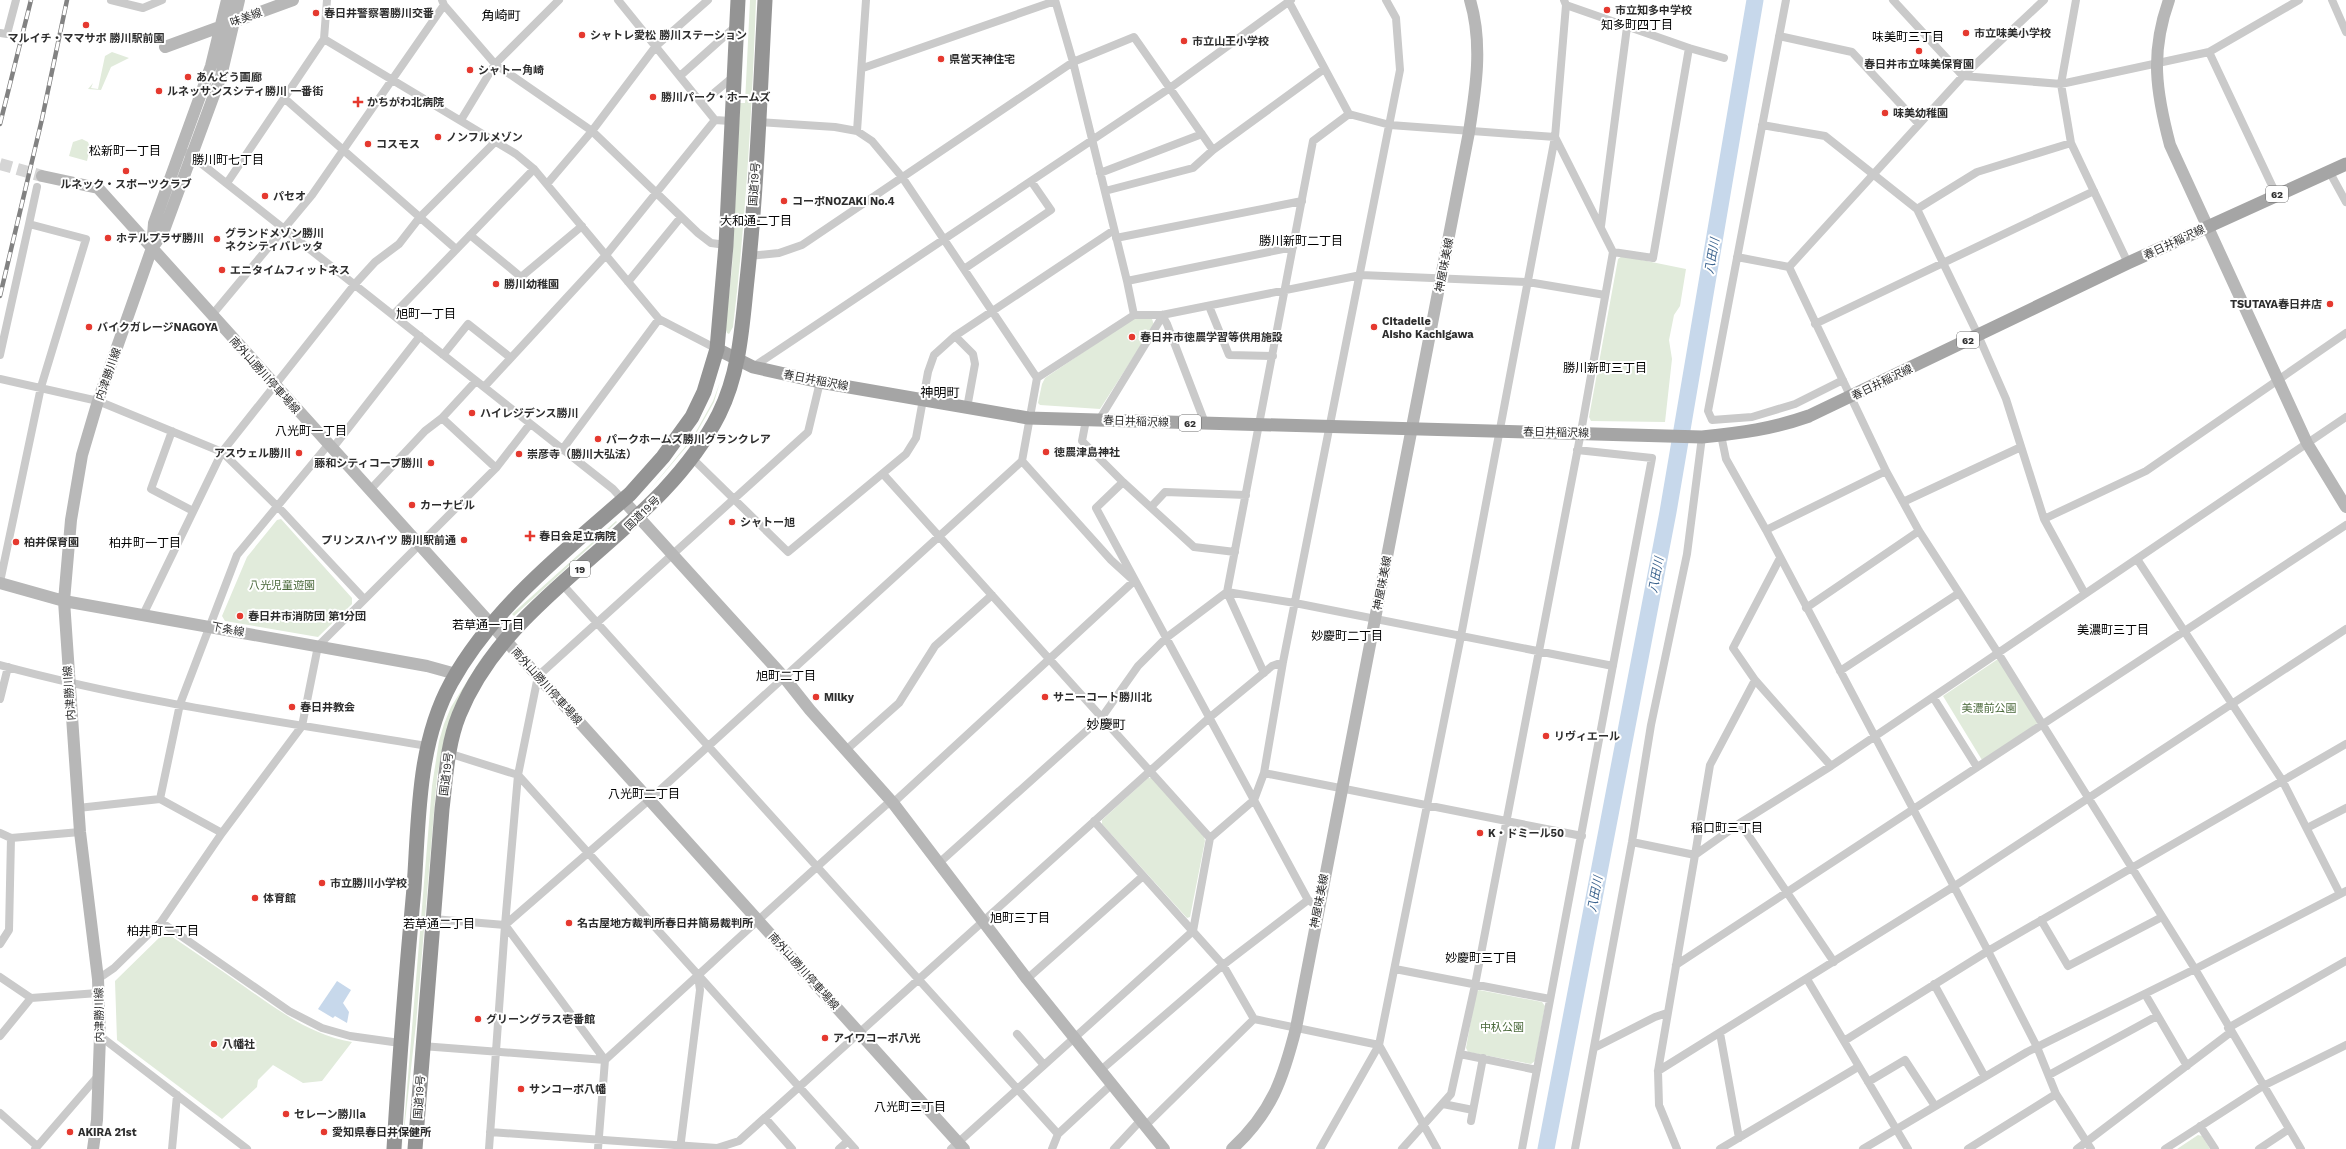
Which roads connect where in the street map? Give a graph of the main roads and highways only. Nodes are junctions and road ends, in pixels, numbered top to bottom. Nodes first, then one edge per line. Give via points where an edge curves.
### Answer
1 (227, 0) edge
2 (239, 0) edge
3 (294, 0) edge
4 (738, 0) edge
5 (764, 0) edge
6 (1470, 0) edge
7 (2169, 0) edge
8 (236, 21) junction
9 (222, 26) junction
10 (165, 46) dead end
11 (2346, 164) edge
12 (40, 182) tunnel mouth
13 (2208, 226) junction
14 (152, 248) junction
15 (717, 349) junction
16 (738, 360) junction
17 (1412, 430) junction
18 (623, 500) junction
19 (2346, 507) edge
20 (638, 517) junction
21 (0, 583) edge
22 (64, 601) junction
23 (492, 626) junction
24 (506, 641) junction
25 (456, 674) junction
26 (958, 1147) edge
27 (94, 1149) edge
28 (394, 1149) edge
29 (415, 1149) edge
30 (1164, 1149) edge
31 (1232, 1149) edge

1 - 9 main road, 内津勝川線
2 - 8 main road, 内津勝川線
3 - 8 main road, 味美線
4 - 15 highway, 国道19号 / 19 via 730,122 726,245
5 - 16 highway, 国道19号 / 19 via 759,122
6 - 17 main road, 神屋味美線 via 1478,55 1476,82 1469,132
7 - 13 main road via 2162,21 2156,64 2159,104 2170,145
8 - 9 main road, 味美線
8 - 14 main road, 内津勝川線 via 192,155 163,233
9 - 10 main road, 味美線
9 - 14 main road, 内津勝川線 via 211,66 154,223
11 - 13 main road, 春日井稲沢線 / 62
12 - 14 main road, 南外山勝川停車場線 via 98,188
13 - 17 main road, 春日井稲沢線 / 62 via 1851,397 1783,425 1756,432 1697,436
13 - 19 main road via 2307,443
14 - 22 main road, 内津勝川線 via 98,401 82,455 70,520
14 - 23 main road, 南外山勝川停車場線
15 - 16 main road, 春日井稲沢線 / 62
15 - 18 highway, 国道19号 / 19 via 704,392 684,430 649,474
16 - 17 main road, 春日井稲沢線 / 62 via 753,367 820,382 1028,418
16 - 20 highway, 国道19号 / 19 via 719,413 692,458
17 - 31 main road, 神屋味美線 via 1343,789 1313,903 1296,1028 1284,1073 1275,1093 1253,1127
18 - 20 main road
18 - 23 highway, 国道19号 / 19 via 524,589
20 - 24 highway, 国道19号 / 19 via 539,605
20 - 30 main road via 783,676 893,803 1027,979
21 - 22 main road, 下条線
22 - 25 main road, 下条線 via 427,666
22 - 27 main road, 内津勝川線 via 80,832 98,979 100,1036
23 - 24 main road, 南外山勝川停車場線
23 - 25 highway, 国道19号 / 19
24 - 26 main road, 南外山勝川停車場線 via 760,921
24 - 29 highway, 国道19号 / 19 via 469,693 454,729 448,753
25 - 28 highway, 国道19号 / 19 via 439,709 427,746 400,1043

